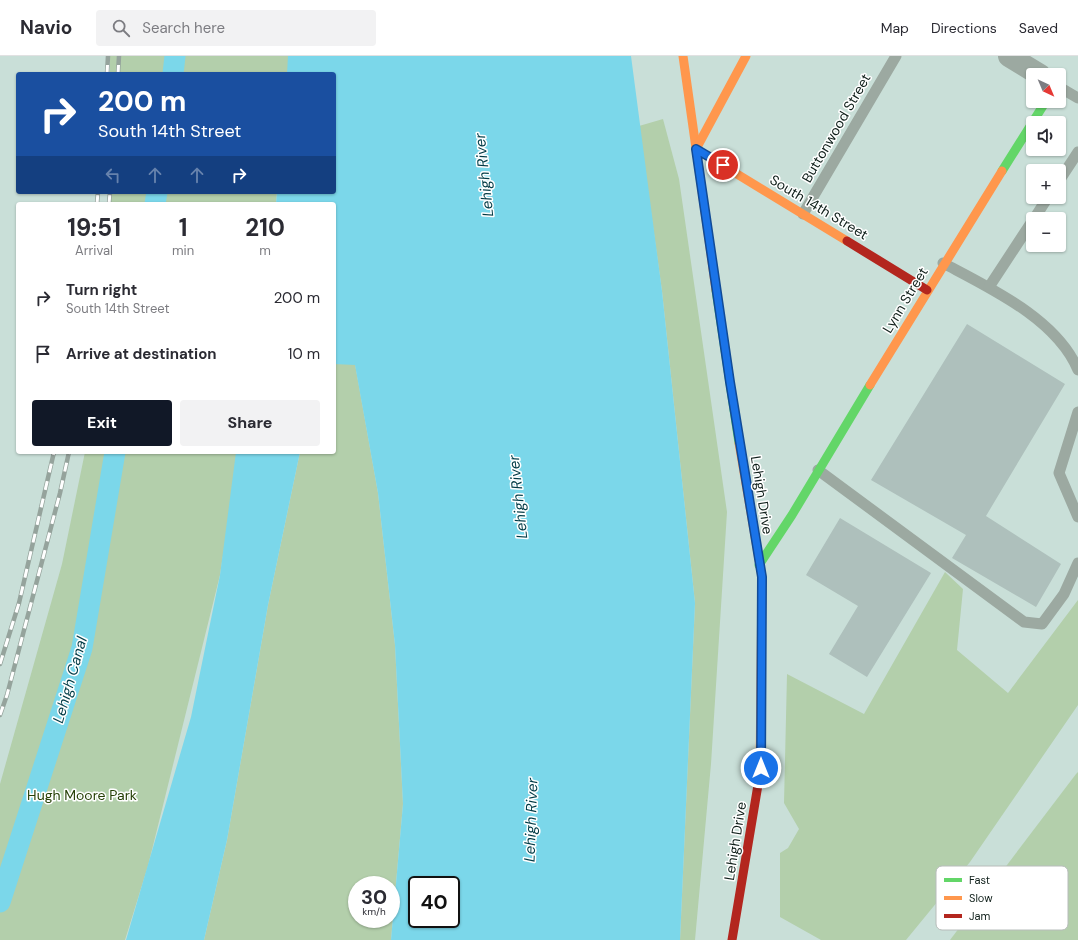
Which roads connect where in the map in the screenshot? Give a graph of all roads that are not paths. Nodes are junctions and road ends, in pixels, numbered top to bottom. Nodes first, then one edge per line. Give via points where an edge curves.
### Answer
1 (682, 56) edge
2 (746, 56) edge
3 (896, 56) edge
4 (1009, 56) edge
5 (1029, 68) edge
6 (1066, 91) edge
7 (1078, 98) edge
8 (1042, 108) edge
9 (696, 149) junction
10 (1078, 152) edge
11 (1066, 170) edge
12 (803, 214) junction
13 (1026, 231) edge
14 (943, 263) junction
15 (989, 287) junction
16 (927, 290) junction
17 (1078, 370) edge
18 (1078, 412) edge
19 (818, 470) junction
20 (1078, 517) edge
21 (1078, 563) edge
22 (760, 565) junction
23 (732, 940) edge

1 - 9 street, Lehigh Drive
2 - 9 street
3 - 12 lane, Buttonwood Street
4 - 5 street
6 - 7 lane
8 - 14 street, Lynn Street
9 - 12 street, South 14th Street
9 - 22 street, Lehigh Drive
10 - 11 lane
12 - 16 street, South 14th Street
13 - 15 lane
14 - 15 lane
14 - 16 street, Lynn Street
15 - 17 lane via 1008,298 1060,340
16 - 19 street, Lynn Street
18 - 20 lane via 1059,473
19 - 21 lane via 1024,622 1042,624 1064,594
19 - 22 street, Lynn Street
22 - 23 street, Lehigh Drive via 761,768

